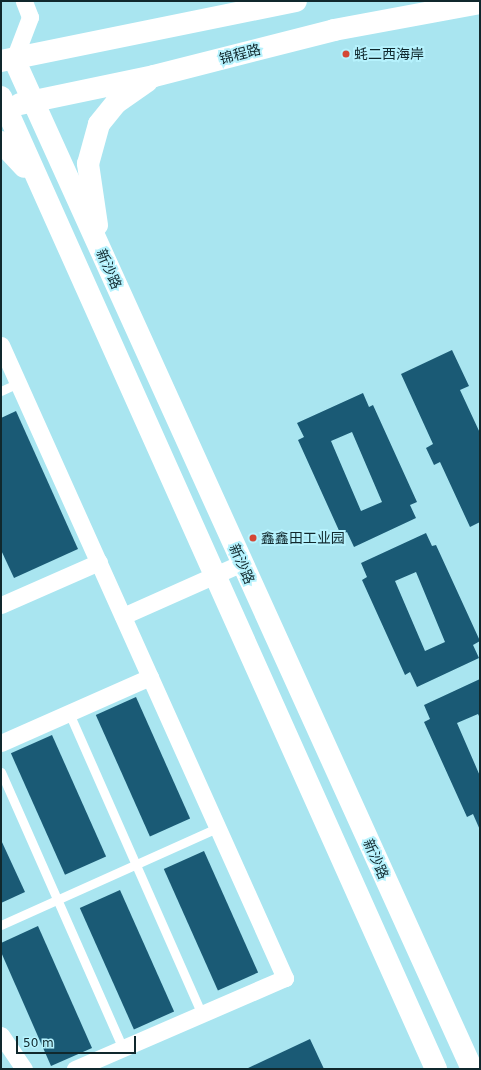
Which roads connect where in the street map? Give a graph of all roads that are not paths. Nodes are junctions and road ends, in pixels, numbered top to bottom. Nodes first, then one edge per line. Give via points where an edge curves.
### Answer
1 (24, 1) edge
2 (296, 1) edge
3 (480, 3) edge
4 (8, 60) edge
5 (154, 76) junction
6 (34, 101) junction
7 (2, 104) edge
8 (1, 142) edge
9 (40, 186) junction
10 (100, 250) junction
11 (1, 345) edge
12 (18, 383) junction
13 (1, 391) edge
14 (99, 562) junction
15 (242, 562) junction
16 (214, 575) junction
17 (1, 605) edge
18 (122, 616) junction
19 (150, 677) junction
20 (69, 713) junction
21 (1, 743) edge
22 (1, 772) edge
23 (218, 828) junction
24 (136, 865) junction
25 (57, 900) junction
26 (1, 925) edge
27 (202, 1014) junction
28 (1, 1035) edge
29 (123, 1048) junction
30 (24, 1069) edge
31 (75, 1069) edge
32 (436, 1069) edge
33 (472, 1069) edge

1 - 4 street via 30,17
2 - 4 main road
3 - 5 main road, 锦程路 via 334,30
4 - 6 main road, 新沙路
5 - 6 main road, 锦程路
5 - 10 main road via 116,103 99,124 88,164
6 - 7 main road, 锦程路
6 - 10 main road, 新沙路
7 - 9 main road, 新沙路
8 - 9 main road
9 - 16 main road, 新沙路
10 - 15 main road, 新沙路
11 - 12 street
12 - 13 lane
12 - 14 street
14 - 17 street
14 - 18 street
15 - 16 street
15 - 33 main road, 新沙路
16 - 18 street
16 - 32 main road, 新沙路
18 - 19 street
19 - 20 street
19 - 23 street
20 - 21 street
20 - 24 lane
22 - 25 lane
23 - 24 lane
23 - 27 street via 285,978
24 - 25 lane
24 - 27 lane
25 - 26 lane
25 - 29 lane
27 - 29 street
28 - 30 street
29 - 31 street

